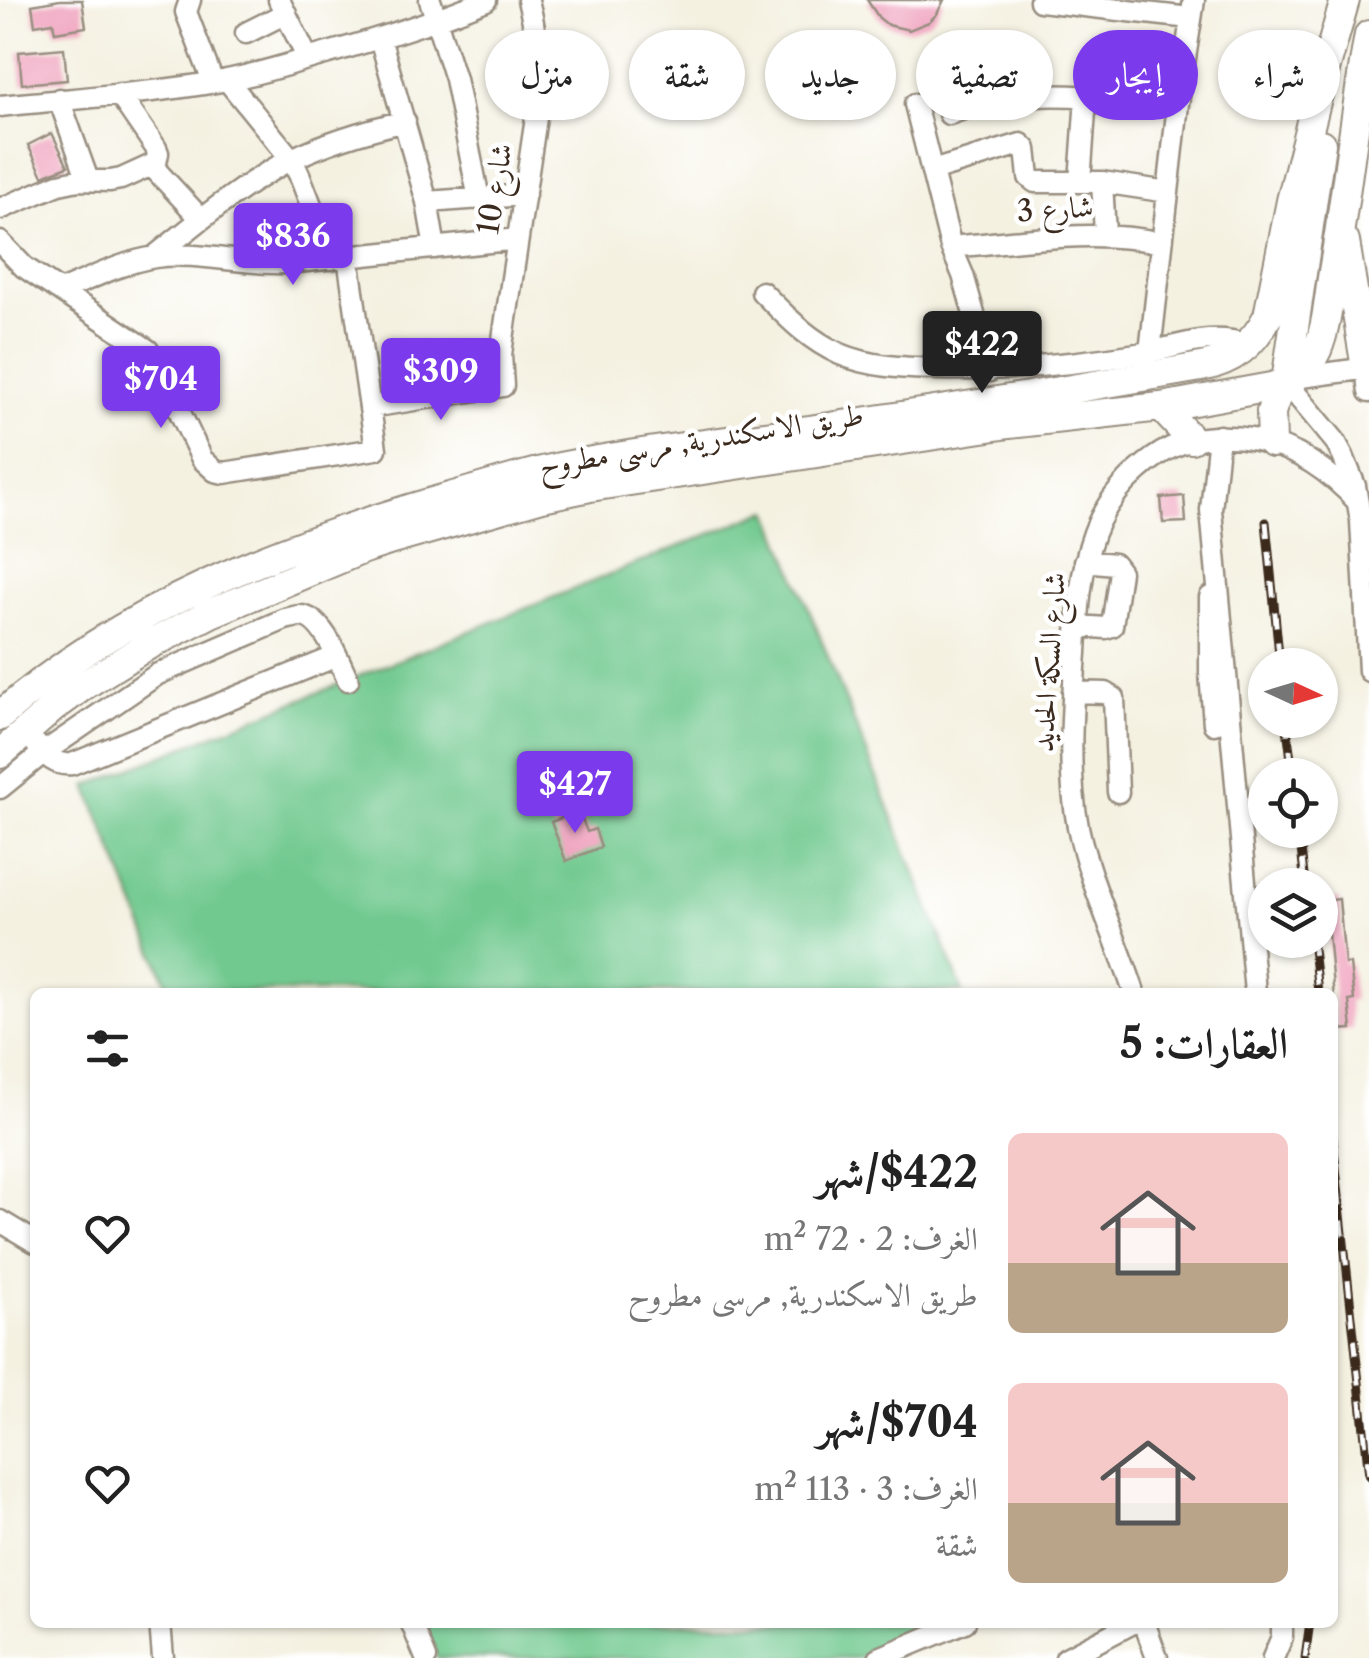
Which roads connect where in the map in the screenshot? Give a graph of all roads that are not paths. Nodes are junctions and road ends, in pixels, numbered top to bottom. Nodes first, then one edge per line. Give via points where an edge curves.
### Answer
1 (190, 0) edge
2 (486, 0) edge
3 (528, 0) edge
4 (1345, 0) edge
5 (1040, 1) edge
6 (282, 7) edge
7 (1192, 9) edge
8 (434, 10) edge
9 (1336, 30) edge
10 (246, 32) dead end
11 (1369, 35) edge
12 (380, 38) junction
13 (308, 59) junction
14 (220, 81) junction
15 (119, 94) junction
16 (59, 99) junction
17 (0, 106) edge
18 (920, 120) edge
19 (1084, 120) edge
20 (1176, 120) edge
21 (1312, 120) edge
22 (1319, 120) edge
23 (405, 121) junction
24 (291, 159) junction
25 (152, 166) junction
26 (932, 170) junction
27 (88, 180) junction
28 (1080, 182) junction
29 (1102, 182) junction
30 (1168, 192) junction
31 (525, 195) junction
32 (480, 199) junction
33 (427, 202) junction
34 (0, 209) edge
35 (201, 219) junction
36 (1342, 221) junction
37 (1105, 234) junction
38 (518, 239) junction
39 (0, 242) edge
40 (1162, 242) junction
41 (951, 247) junction
42 (434, 248) junction
43 (154, 258) junction
44 (340, 258) junction
45 (60, 291) junction
46 (762, 292) dead end
47 (1249, 345) junction
48 (1150, 352) junction
49 (990, 371) junction
50 (1368, 376) edge
51 (1287, 382) junction
52 (370, 407) junction
53 (1161, 407) junction
54 (1206, 438) junction
55 (1272, 443) junction
56 (1358, 502) junction
57 (1217, 557) junction
58 (1086, 561) junction
59 (1078, 626) junction
60 (337, 656) junction
61 (1369, 671) edge
62 (348, 680) dead end
63 (1073, 692) junction
64 (0, 716) edge
65 (1214, 724) dead end
66 (34, 742) junction
67 (0, 754) edge
68 (0, 788) edge
69 (1118, 792) dead end
70 (1133, 988) edge
71 (1255, 988) edge
72 (0, 1221) edge
73 (30, 1239) edge
74 (160, 1628) edge
75 (414, 1628) edge
76 (951, 1628) edge
77 (1124, 1628) edge
78 (1146, 1628) edge
79 (1282, 1628) edge
80 (163, 1658) edge
81 (426, 1658) edge
82 (879, 1658) edge
83 (1066, 1658) edge
84 (1156, 1658) edge
85 (1274, 1658) edge

1 - 14 street via 186,12
2 - 8 street
3 - 31 street, شارع 10 via 539,79
4 - 9 main road
5 - 7 street
6 - 10 street
6 - 13 street
8 - 12 street
8 - 32 street
11 - 36 main road
12 - 13 street
12 - 23 street
13 - 14 street
14 - 15 street
14 - 24 street
15 - 16 street
15 - 25 street via 158,153
16 - 17 street
16 - 27 street
18 - 26 street
19 - 28 street
20 - 30 street
21 - 47 main road via 1268,316
22 - 51 main road via 1321,150
23 - 24 street
23 - 33 street
24 - 35 street
24 - 44 street
25 - 27 street via 110,182
25 - 35 street
26 - 28 street via 1021,144 1035,182
26 - 41 street
27 - 34 street via 59,184
28 - 29 street
29 - 30 street
29 - 37 street
30 - 40 street
31 - 32 street
31 - 38 street, شارع 10
32 - 33 street
33 - 42 street
35 - 43 street
36 - 50 main road
36 - 51 main road via 1321,337 1312,360
37 - 40 street, شارع 3
37 - 41 street, شارع 3
38 - 42 street
38 - 52 street, شارع 10 via 501,355 503,386
39 - 45 street
40 - 48 street
41 - 49 street
42 - 44 street
43 - 44 street via 264,264
43 - 45 street
44 - 52 street
45 - 52 street via 148,350 202,459 215,471 232,474 376,450
46 - 49 street via 804,333 859,360
47 - 48 street via 1213,338
47 - 64 main road, طريق الاسكندرية, مرسى مطروح via 1227,360 1182,371 561,467 352,525 145,615 63,665
48 - 49 street
50 - 51 street
51 - 53 main road, طريق الاسكندرية, مرسى مطروح
51 - 55 main road via 1271,412
51 - 56 street via 1334,442
53 - 54 main road
53 - 66 main road, طريق الاسكندرية, مرسى مطروح via 609,484 361,550 211,613 113,666 82,686
54 - 55 street
54 - 57 street
54 - 58 street, شارع السكة الحديد via 1161,454 1135,474 1112,500
55 - 56 street via 1311,460
56 - 61 street
57 - 65 street via 1208,608
57 - 71 street
58 - 59 street, شارع السكة الحديد
58 - 59 street via 1114,564 1120,572 1112,626
59 - 63 street, شارع السكة الحديد
60 - 62 street
60 - 66 street via 72,764 53,762
60 - 66 street via 312,619 285,619 158,674
63 - 69 street via 1114,698
63 - 70 street, شارع السكة الحديد via 1078,825
66 - 67 main road, طريق الاسكندرية, مرسى مطروح
66 - 68 street
72 - 73 street
74 - 80 street
75 - 81 street
76 - 82 street
77 - 83 street
78 - 84 street
79 - 85 street

